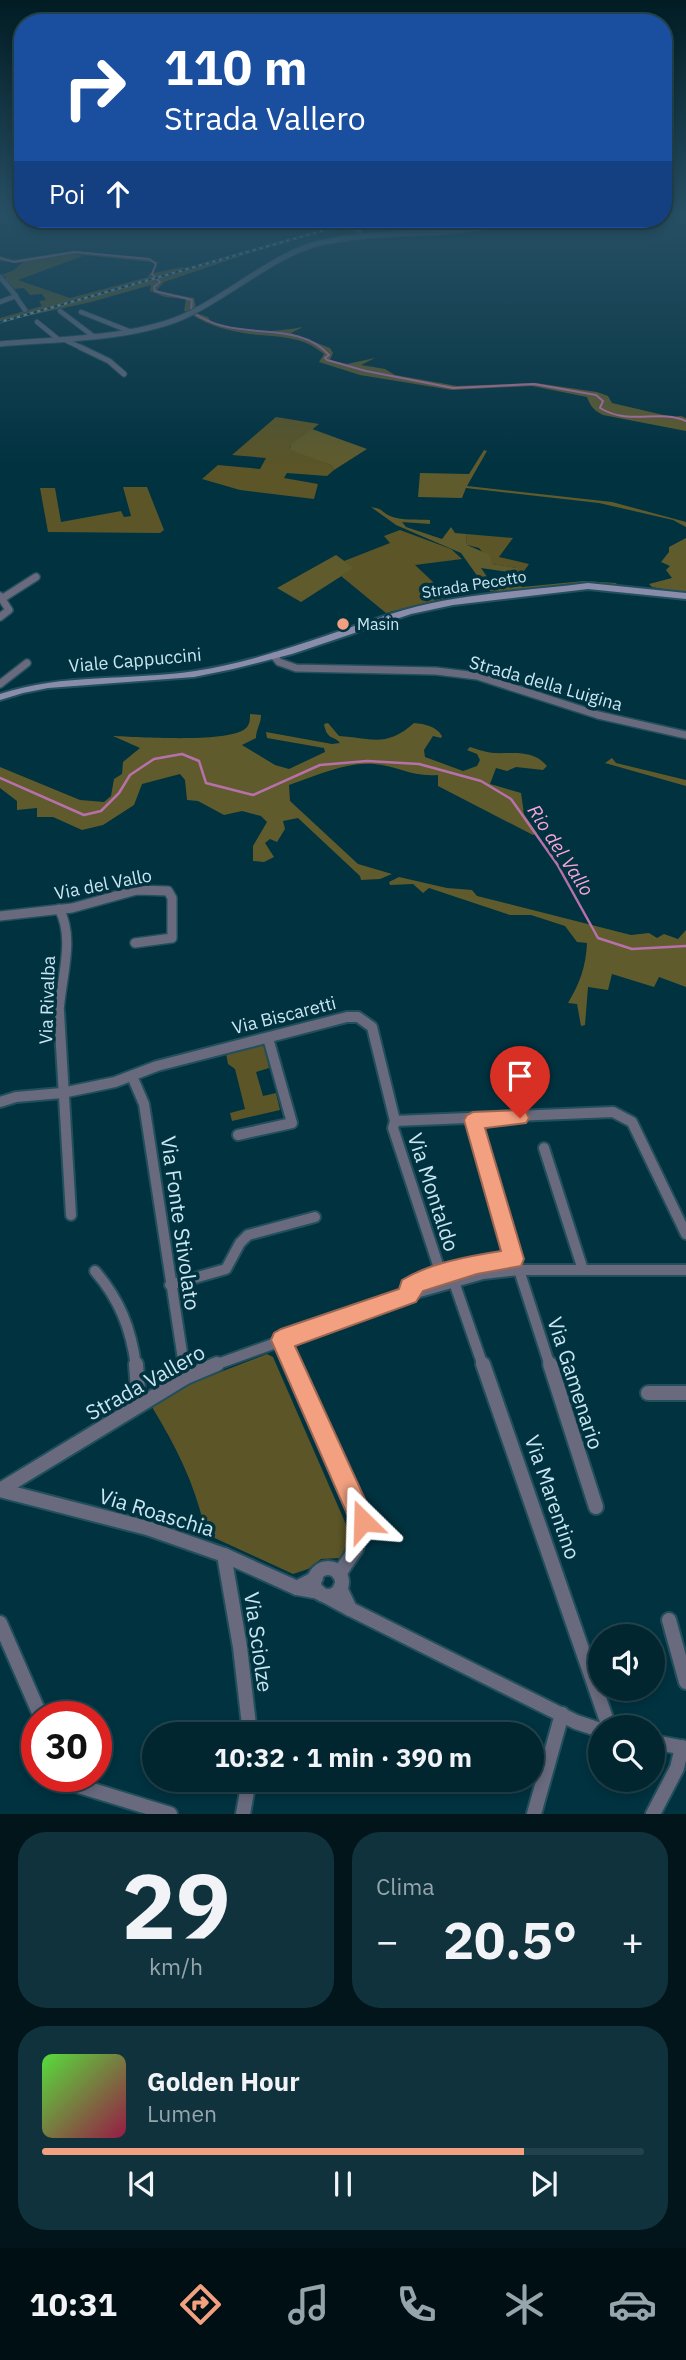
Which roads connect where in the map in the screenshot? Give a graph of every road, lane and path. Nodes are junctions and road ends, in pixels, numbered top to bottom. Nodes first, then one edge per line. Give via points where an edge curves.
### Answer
1 (17, 299) edge
2 (216, 299) edge
3 (25, 310) dead end
4 (60, 311) dead end
5 (81, 312) dead end
6 (37, 322) dead end
7 (129, 331) junction
8 (93, 336) junction
9 (61, 339) junction
10 (0, 344) edge
11 (124, 374) dead end
12 (36, 577) dead end
13 (686, 596) edge
14 (2, 597) edge
15 (0, 617) edge
16 (274, 656) junction
17 (27, 663) dead end
18 (0, 684) edge
19 (0, 697) edge
20 (686, 735) edge
21 (59, 909) junction
22 (0, 916) edge
23 (135, 943) dead end
24 (268, 1038) junction
25 (132, 1076) junction
26 (62, 1093) junction
27 (0, 1102) edge
28 (473, 1120) junction
29 (395, 1121) junction
30 (238, 1135) dead end
31 (544, 1148) dead end
32 (71, 1215) dead end
33 (315, 1217) dead end
34 (686, 1234) edge
35 (583, 1269) junction
36 (519, 1270) junction
37 (686, 1270) edge
38 (95, 1271) dead end
39 (441, 1275) junction
40 (454, 1282) junction
41 (170, 1285) junction
42 (409, 1295) junction
43 (281, 1340) junction
44 (186, 1377) junction
45 (648, 1393) dead end
46 (686, 1393) edge
47 (139, 1404) junction
48 (0, 1490) edge
49 (596, 1507) dead end
50 (224, 1555) junction
51 (340, 1581) junction
52 (320, 1589) junction
53 (350, 1609) junction
54 (669, 1619) dead end
55 (0, 1623) edge
56 (686, 1682) edge
57 (34, 1701) edge
58 (562, 1714) junction
59 (605, 1715) edge
60 (249, 1722) edge
61 (588, 1725) edge
62 (665, 1744) edge
63 (684, 1748) edge
64 (105, 1792) edge
65 (247, 1792) edge
66 (170, 1814) edge
67 (243, 1814) edge
68 (534, 1814) edge
69 (653, 1814) edge

1 - 3 street
2 - 7 street via 156,327
4 - 8 street
5 - 7 street
6 - 9 street
7 - 8 street
8 - 9 street
9 - 10 street
9 - 11 street via 109,361
12 - 14 street
13 - 16 main road, Strada Pecetto via 588,586 453,602
14 - 15 street via 9,611
16 - 19 main road, Viale Cappuccini via 198,673 48,685
16 - 20 street, Strada della Luigina via 296,668 477,676 598,715
17 - 18 street
21 - 22 street, Via del Vallo
21 - 23 street, Via del Vallo via 129,893 168,891 172,938
21 - 26 street, Via Rivalba via 64,916 65,947 60,1009
24 - 25 street, Via Biscaretti
24 - 29 street, Via Biscaretti via 348,1017 367,1021
24 - 30 street via 292,1123
25 - 26 street, Via Biscaretti
25 - 41 street, Via Fonte Stivolato via 144,1104
26 - 27 street, Via Biscaretti
26 - 32 street, Via Rivalba
28 - 29 street
28 - 34 street via 624,1115 632,1122
28 - 39 street via 513,1259
29 - 39 street, Via Montaldo via 393,1128
31 - 35 street
33 - 41 street via 248,1235 239,1241 226,1269
35 - 36 street, Strada Vallero
35 - 37 street, Strada Vallero
36 - 40 street, Strada Vallero
36 - 49 street, Via Gamenario
38 - 47 street via 118,1297 129,1324
39 - 42 street via 410,1287
40 - 42 street, Strada Vallero
40 - 59 street, Via Marentino
41 - 44 street, Via Fonte Stivolato
42 - 43 street, Strada Vallero
43 - 44 street, Strada Vallero
43 - 51 street via 363,1521
44 - 47 street, Strada Vallero
45 - 46 street
47 - 48 street, Strada Vallero
48 - 50 street, Via Roaschia via 147,1528
50 - 52 street, Via Roaschia via 297,1588
50 - 60 street, Via Sciolze
51 - 52 street, Via Roaschia via 335,1594
51 - 52 street via 333,1568 324,1568
51 - 53 street
52 - 53 street
53 - 58 street
54 - 56 street
55 - 57 street
58 - 61 street
58 - 68 street
62 - 63 street
63 - 69 street
64 - 66 street
65 - 67 street

